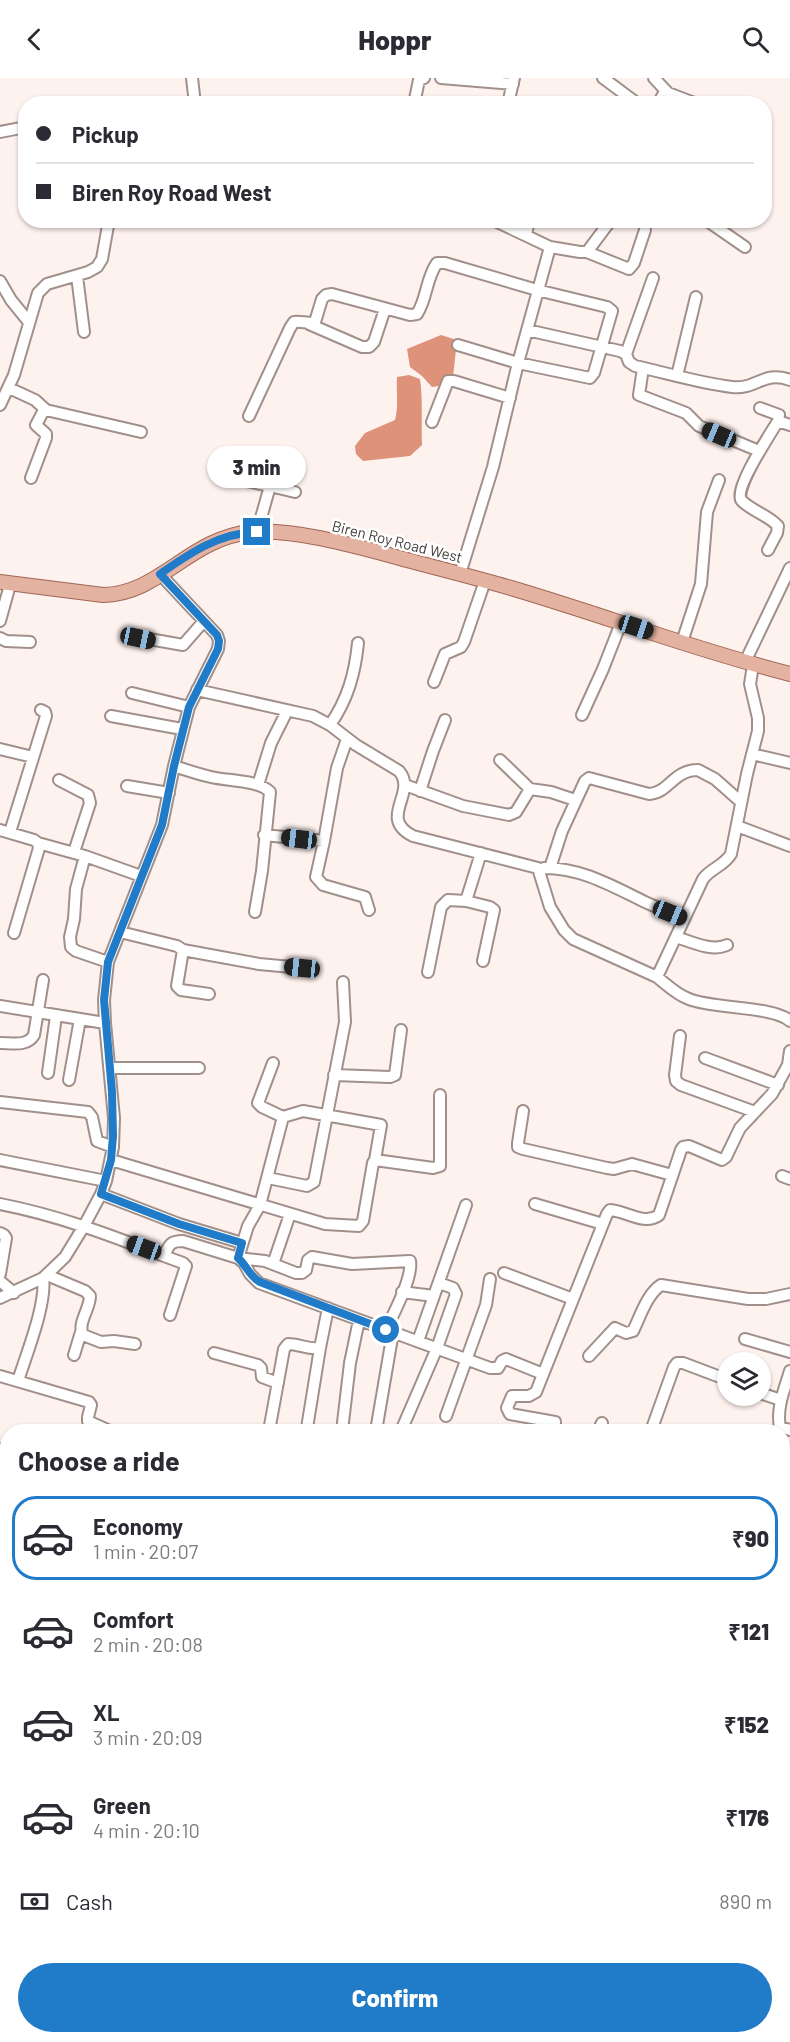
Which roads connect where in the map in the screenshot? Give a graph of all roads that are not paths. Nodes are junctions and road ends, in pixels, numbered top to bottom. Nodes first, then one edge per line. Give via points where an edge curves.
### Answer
1 (192, 78) edge
2 (424, 78) edge
3 (441, 78) edge
4 (603, 78) edge
5 (654, 78) edge
6 (514, 81) edge
7 (668, 93) junction
8 (194, 96) edge
9 (415, 96) edge
10 (510, 96) edge
11 (627, 96) edge
12 (662, 96) edge
13 (676, 96) edge
14 (18, 129) edge
15 (0, 132) edge
16 (108, 228) edge
17 (511, 228) edge
18 (527, 228) edge
19 (605, 228) edge
20 (718, 228) edge
21 (645, 230) dead end
22 (526, 235) junction
23 (550, 247) junction
24 (745, 247) dead end
25 (587, 252) junction
26 (77, 276) junction
27 (652, 278) dead end
28 (0, 281) edge
29 (537, 290) junction
30 (696, 297) dead end
31 (386, 309) junction
32 (28, 321) junction
33 (309, 324) junction
34 (527, 330) junction
35 (84, 332) dead end
36 (458, 345) dead end
37 (602, 346) junction
38 (626, 354) junction
39 (518, 363) junction
40 (643, 368) junction
41 (678, 376) junction
42 (790, 380) edge
43 (9, 388) junction
44 (510, 398) junction
45 (0, 405) edge
46 (760, 408) dead end
47 (44, 410) junction
48 (249, 416) dead end
49 (778, 421) junction
50 (432, 422) dead end
51 (790, 425) edge
52 (141, 432) dead end
53 (759, 452) junction
54 (283, 469) dead end
55 (31, 478) dead end
56 (242, 480) dead end
57 (719, 480) dead end
58 (274, 487) junction
59 (295, 492) dead end
60 (257, 532) junction
61 (768, 549) dead end
62 (790, 568) edge
63 (160, 574) junction
64 (460, 574) junction
65 (485, 581) junction
66 (5, 583) edge
67 (0, 621) edge
68 (204, 621) junction
69 (621, 623) junction
70 (0, 638) edge
71 (138, 638) dead end
72 (30, 642) dead end
73 (682, 642) junction
74 (358, 643) dead end
75 (749, 663) junction
76 (790, 674) edge
77 (434, 682) dead end
78 (197, 690) junction
79 (132, 693) dead end
80 (189, 707) junction
81 (41, 710) dead end
82 (287, 711) junction
83 (582, 715) dead end
84 (111, 716) dead end
85 (445, 720) dead end
86 (330, 725) junction
87 (182, 729) junction
88 (347, 740) junction
89 (0, 749) edge
90 (752, 754) junction
91 (33, 757) junction
92 (500, 760) dead end
93 (790, 763) edge
94 (174, 766) junction
95 (58, 780) dead end
96 (258, 785) junction
97 (405, 785) junction
98 (127, 786) dead end
99 (530, 789) junction
100 (420, 791) junction
101 (170, 793) junction
102 (576, 800) junction
103 (741, 802) junction
104 (737, 826) junction
105 (5, 831) edge
106 (264, 835) junction
107 (324, 841) junction
108 (38, 843) junction
109 (790, 846) edge
110 (74, 852) junction
111 (482, 853) junction
112 (85, 856) junction
113 (538, 868) junction
114 (550, 868) junction
115 (141, 876) junction
116 (466, 902) junction
117 (369, 910) dead end
118 (255, 912) dead end
119 (684, 918) junction
120 (120, 932) junction
121 (14, 933) dead end
122 (676, 937) junction
123 (727, 945) dead end
124 (183, 950) junction
125 (483, 961) dead end
126 (108, 962) junction
127 (302, 968) dead end
128 (428, 972) dead end
129 (657, 977) junction
130 (43, 980) dead end
131 (343, 982) dead end
132 (209, 994) dead end
133 (0, 1006) edge
134 (37, 1012) junction
135 (56, 1016) junction
136 (80, 1019) junction
137 (790, 1021) edge
138 (105, 1023) junction
139 (401, 1030) dead end
140 (680, 1036) dead end
141 (0, 1043) edge
142 (790, 1051) edge
143 (705, 1058) dead end
144 (273, 1064) dead end
145 (789, 1066) edge
146 (110, 1068) junction
147 (199, 1068) dead end
148 (48, 1073) dead end
149 (334, 1075) junction
150 (69, 1080) dead end
151 (778, 1085) junction
152 (440, 1095) dead end
153 (0, 1102) edge
154 (523, 1111) dead end
155 (755, 1112) junction
156 (327, 1115) junction
157 (283, 1117) junction
158 (112, 1147) junction
159 (0, 1160) edge
160 (111, 1160) junction
161 (375, 1160) junction
162 (672, 1175) junction
163 (268, 1178) junction
164 (106, 1181) junction
165 (101, 1194) junction
166 (0, 1204) edge
167 (535, 1204) dead end
168 (260, 1205) junction
169 (466, 1205) dead end
170 (290, 1214) junction
171 (603, 1224) junction
172 (84, 1226) junction
173 (0, 1233) edge
174 (242, 1243) junction
175 (164, 1256) junction
176 (238, 1258) junction
177 (273, 1264) junction
178 (504, 1273) dead end
179 (0, 1274) edge
180 (45, 1276) junction
181 (490, 1279) dead end
182 (0, 1281) edge
183 (439, 1282) junction
184 (402, 1292) junction
185 (14, 1293) junction
186 (790, 1294) edge
187 (434, 1296) junction
188 (0, 1298) edge
189 (573, 1299) junction
190 (328, 1308) junction
191 (170, 1315) dead end
192 (359, 1320) junction
193 (389, 1331) junction
194 (81, 1332) junction
195 (745, 1339) dead end
196 (418, 1341) junction
197 (135, 1344) dead end
198 (320, 1348) junction
199 (437, 1348) junction
200 (790, 1352) edge
201 (214, 1353) dead end
202 (74, 1355) dead end
203 (589, 1356) dead end
204 (468, 1359) junction
205 (790, 1371) edge
206 (543, 1374) junction
207 (0, 1376) edge
208 (717, 1376) edge
209 (18, 1381) junction
210 (278, 1383) junction
211 (771, 1396) edge
212 (781, 1400) junction
213 (446, 1416) dead end
214 (93, 1424) edge
215 (270, 1424) edge
216 (308, 1424) edge
217 (343, 1424) edge
218 (377, 1424) edge
219 (404, 1424) edge
220 (555, 1424) edge
221 (654, 1424) edge
222 (779, 1424) edge

1 - 8 street
2 - 9 street via 419,80
3 - 6 street
4 - 11 street
5 - 7 street
6 - 10 street
7 - 12 street
7 - 13 street
14 - 15 street
16 - 26 street via 97,267
17 - 22 street
18 - 22 street
19 - 25 street
20 - 24 street
21 - 25 street via 629,269
22 - 23 street
23 - 25 street
23 - 29 street
26 - 32 street via 47,284 38,293
26 - 35 street
27 - 38 street
28 - 32 street
29 - 31 street via 437,263 417,314
29 - 34 street
29 - 37 street via 611,309
30 - 41 street
31 - 33 street via 326,295 315,322
31 - 33 street via 369,347
32 - 43 street
33 - 48 street via 294,322 290,328
34 - 37 street
34 - 39 street
36 - 39 street
37 - 38 street
37 - 39 street via 590,378
38 - 40 street via 629,362
39 - 44 street
40 - 41 street
40 - 53 street via 639,395 686,412 699,426
41 - 42 street via 741,388 775,376
43 - 45 street
43 - 47 street via 35,400
44 - 50 street via 448,381
44 - 64 street
46 - 49 street via 779,415
47 - 52 street
47 - 55 street via 36,424 46,436
49 - 51 street
49 - 53 street
53 - 61 street via 741,488 740,499 778,526
54 - 58 street
56 - 58 street
57 - 73 street via 707,512 701,584
58 - 59 street
58 - 60 street
60 - 63 main road, Biren Roy Road West via 211,542
60 - 64 main road, Biren Roy Road West via 301,535
62 - 75 street
63 - 66 main road, Biren Roy Road West via 136,590 120,595
63 - 68 street
64 - 65 main road, Biren Roy Road West
65 - 69 main road, Biren Roy Road West
65 - 77 street via 464,642 446,654
66 - 67 street
68 - 71 street via 183,645
68 - 78 street via 219,641
69 - 73 main road, Biren Roy Road West
69 - 83 street
70 - 72 street
73 - 75 main road, Biren Roy Road West
74 - 86 street via 352,683
75 - 76 main road, Biren Roy Road West
75 - 90 street via 758,718
78 - 80 street
78 - 82 street
79 - 80 street
80 - 87 street
81 - 91 street via 46,716
82 - 86 street
82 - 96 street via 271,743
84 - 87 street
85 - 100 street
86 - 88 street
87 - 94 street
88 - 97 street via 399,771
88 - 107 street via 337,768
89 - 91 street
90 - 93 street
90 - 103 street
91 - 105 street
92 - 99 street
94 - 96 street via 212,778
94 - 101 street
95 - 110 street via 90,798
96 - 106 street via 270,792
97 - 100 street
97 - 111 street via 397,814 404,831
98 - 101 street
99 - 100 street via 516,812 509,815 463,806
99 - 102 street
101 - 115 street via 162,825
102 - 103 street via 589,778 656,794 681,773 698,770
102 - 114 street
103 - 104 street
104 - 109 street
104 - 119 street via 731,854 724,864 707,873
105 - 108 street
106 - 107 street
106 - 118 street
107 - 117 street via 318,882 365,897
108 - 110 street
108 - 121 street
110 - 112 street
111 - 113 street
111 - 116 street
112 - 115 street
112 - 126 street via 76,889 71,947
113 - 114 street
113 - 129 street via 550,907 573,939
114 - 119 street via 600,879
115 - 120 street
116 - 125 street via 494,910
116 - 128 street via 448,900 441,907
119 - 122 street
120 - 124 street
120 - 126 street
122 - 123 street via 712,947
122 - 129 street
124 - 127 street
124 - 132 street via 177,986
126 - 138 street
129 - 137 street via 686,998 778,1014
130 - 134 street
131 - 149 street via 345,1022
133 - 134 street
134 - 135 street
134 - 141 street via 31,1040
135 - 136 street
135 - 148 street
136 - 138 street
136 - 150 street
138 - 146 street
139 - 149 street via 395,1075
140 - 155 street via 676,1081
142 - 145 street
143 - 151 street
144 - 157 street via 258,1103
145 - 151 street
146 - 147 street
146 - 158 street
149 - 156 street
151 - 155 street
152 - 161 street via 440,1166
153 - 158 street via 88,1112 98,1141
154 - 162 street via 518,1147 607,1168 639,1165
155 - 162 street via 740,1128 726,1157 722,1160 683,1147
156 - 157 street via 303,1111
156 - 161 street via 381,1125
156 - 163 street via 314,1182 311,1185
157 - 163 street
158 - 160 street
159 - 164 street
160 - 164 street
160 - 168 street
161 - 170 street via 359,1226 337,1226
162 - 171 street via 659,1215 646,1220 610,1210
163 - 168 street
164 - 165 street
165 - 172 street
165 - 174 street
166 - 172 street
167 - 171 street
168 - 170 street
168 - 174 street
169 - 183 street
170 - 177 street
171 - 189 street
172 - 175 street
172 - 180 street via 65,1257
173 - 179 street via 6,1239
174 - 176 street
175 - 176 street via 170,1243 183,1241
175 - 191 street via 186,1266
176 - 177 street
176 - 190 street via 254,1279
177 - 184 street via 302,1273 312,1257 352,1264 408,1260 411,1264
178 - 189 street
180 - 185 street
180 - 194 street via 90,1296
180 - 209 street via 42,1301
181 - 204 street via 486,1305
182 - 185 street
183 - 187 street
183 - 199 street via 453,1288 456,1294
184 - 187 street
184 - 193 street
185 - 188 street
186 - 203 street via 748,1299 661,1285 633,1331 626,1333 615,1328
187 - 196 street
189 - 206 street
190 - 192 street
190 - 198 street
192 - 193 street
192 - 217 street
193 - 196 street
193 - 218 street
194 - 197 street via 101,1342
194 - 202 street
195 - 200 street
196 - 199 street
198 - 210 street via 288,1344
198 - 216 street
199 - 204 street
199 - 219 street
201 - 210 street via 258,1365 262,1377
204 - 206 street via 495,1369 506,1359
204 - 213 street
205 - 212 street
206 - 220 street via 533,1395 510,1397 507,1412
207 - 209 street
208 - 221 street via 677,1363
209 - 214 street via 89,1402 88,1422
210 - 215 street
211 - 212 street
212 - 222 street

